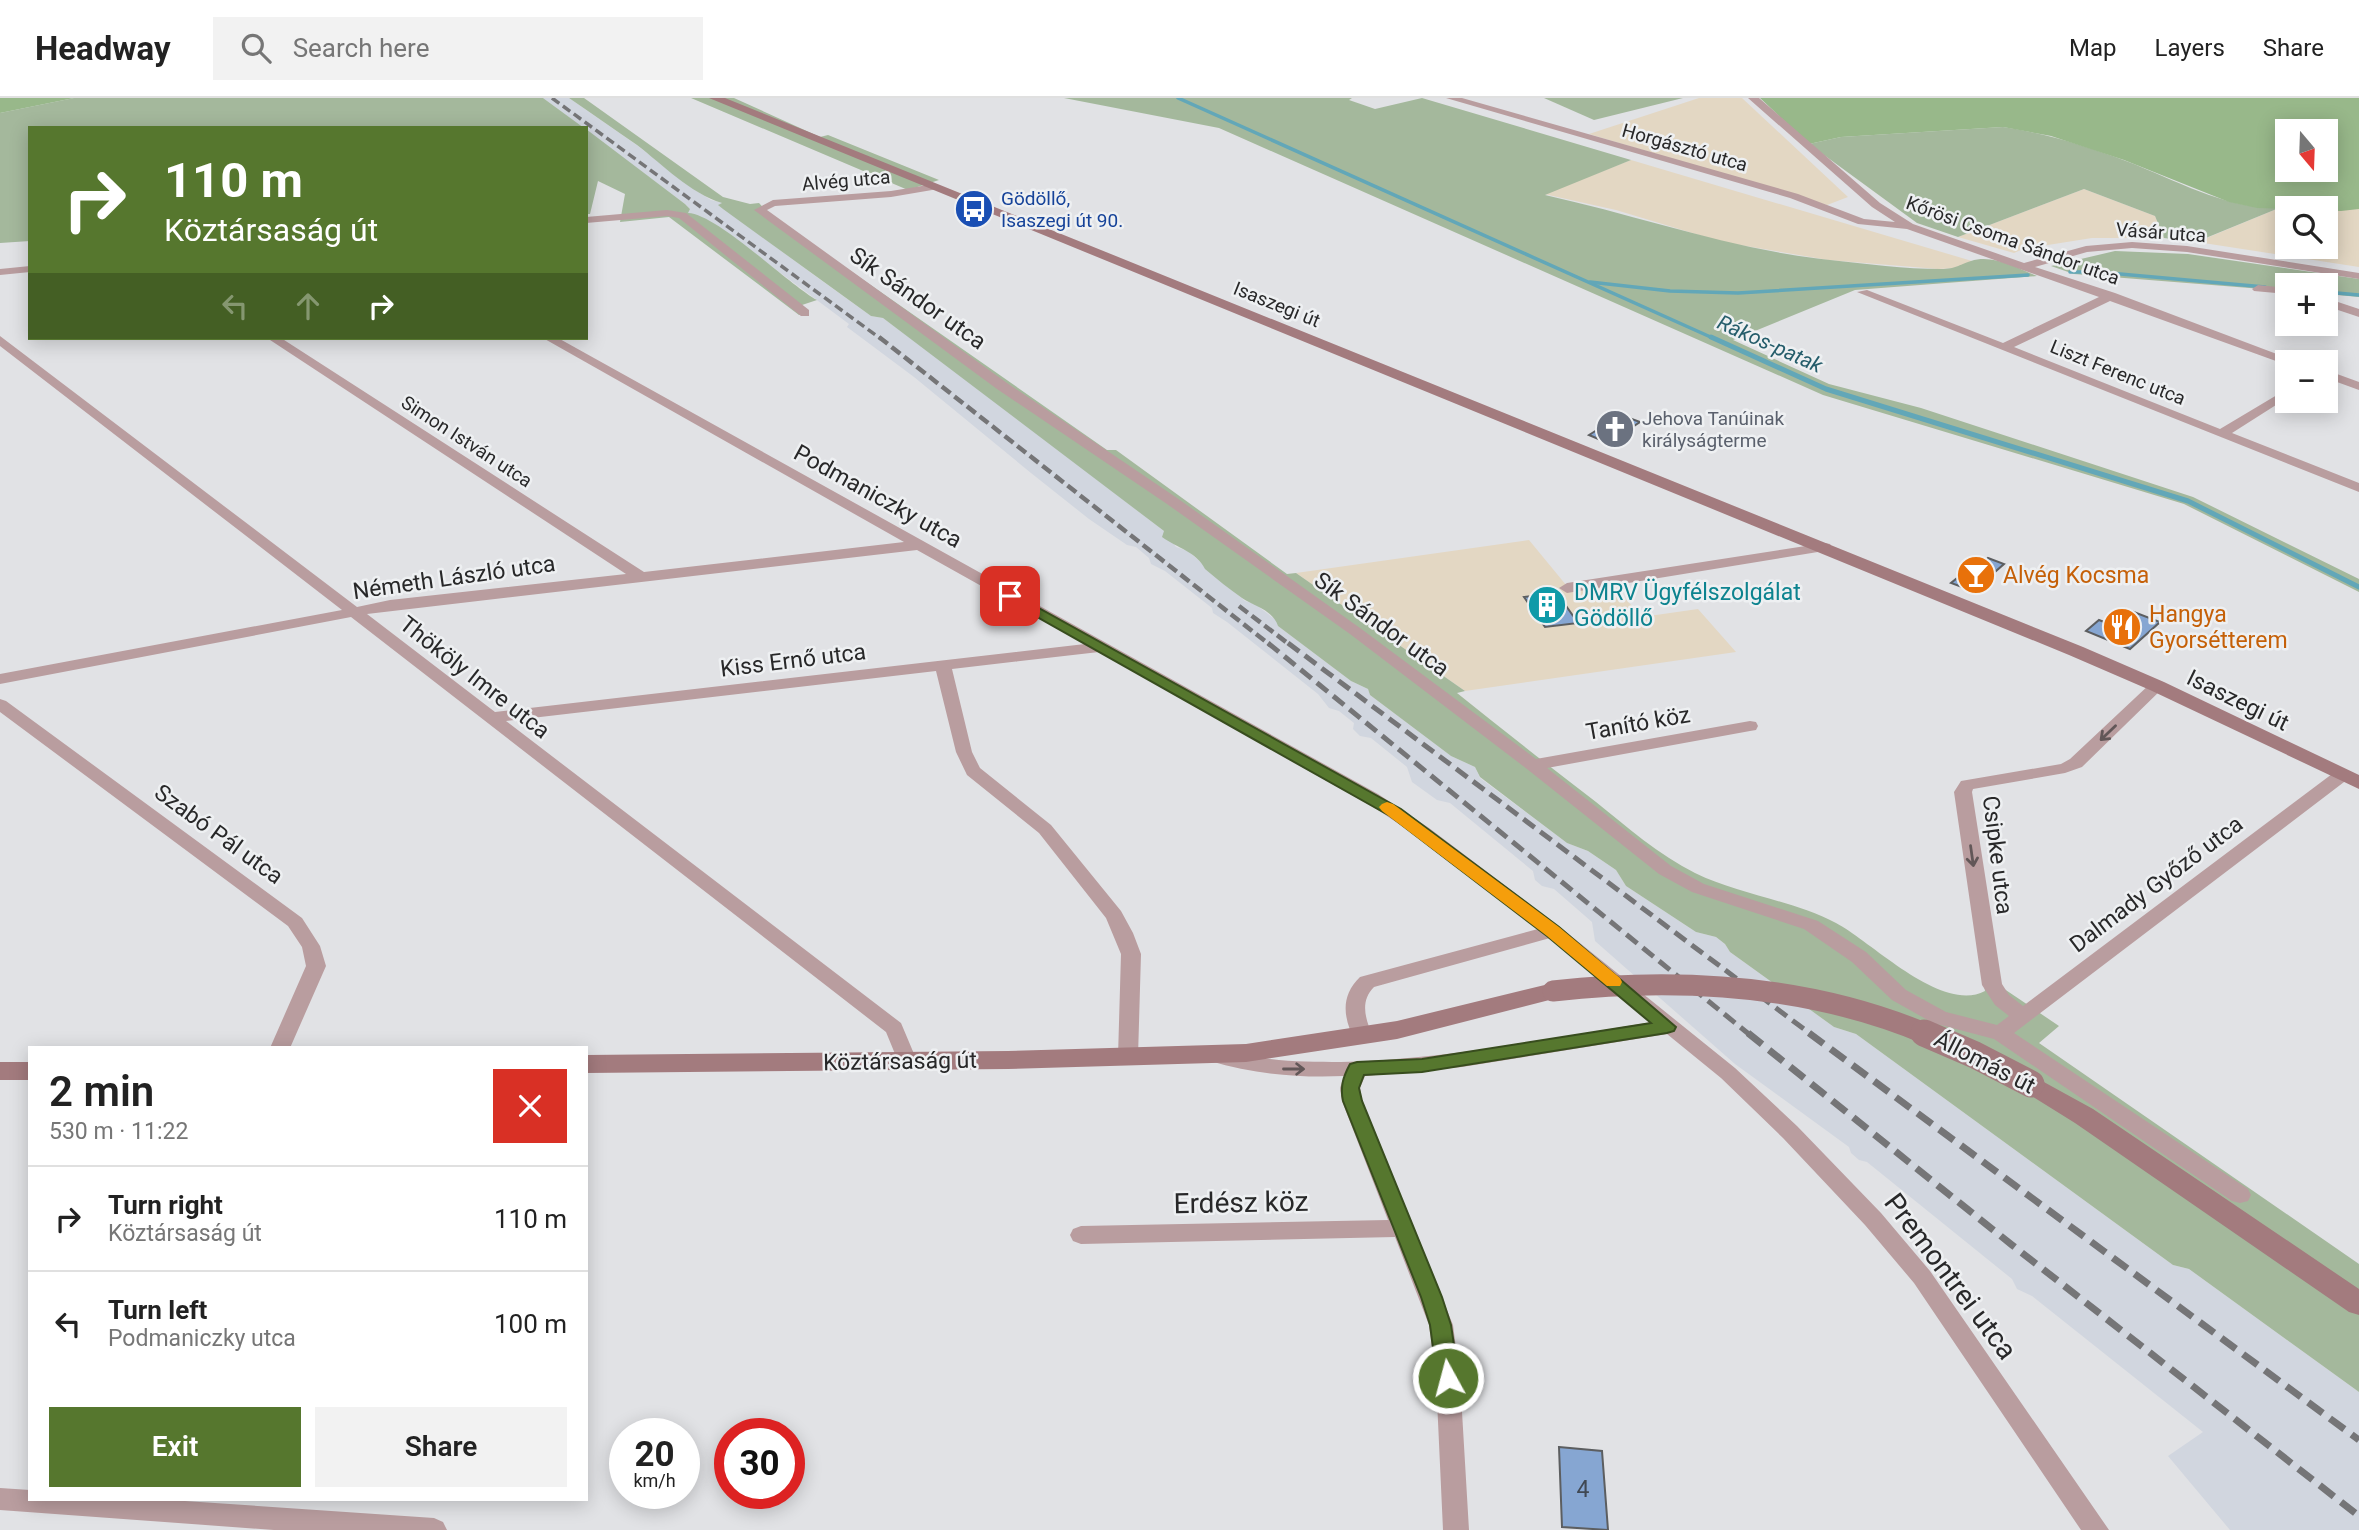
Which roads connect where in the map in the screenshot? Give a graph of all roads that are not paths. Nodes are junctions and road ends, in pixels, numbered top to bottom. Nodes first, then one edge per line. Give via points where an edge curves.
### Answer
1 (715, 98) edge
2 (1451, 98) edge
3 (1753, 98) edge
4 (934, 187) junction
5 (761, 207) joint
6 (588, 220) edge
7 (1909, 226) junction
8 (2026, 266) junction
9 (28, 269) edge
10 (0, 272) edge
11 (2359, 276) edge
12 (2258, 289) dead end
13 (2275, 290) edge
14 (1863, 292) dead end
15 (2111, 296) junction
16 (2338, 306) edge
17 (805, 313) dead end
18 (2359, 313) edge
19 (0, 340) edge
20 (276, 340) edge
21 (553, 340) edge
22 (2004, 348) junction
23 (2275, 356) edge
24 (2338, 378) edge
25 (2359, 386) edge
26 (2275, 400) edge
27 (2221, 434) junction
28 (2359, 488) edge
29 (918, 545) junction
30 (1825, 547) junction
31 (640, 576) junction
32 (1567, 588) dead end
33 (359, 613) junction
34 (1102, 647) junction
35 (943, 665) junction
36 (0, 679) edge
37 (2157, 686) junction
38 (0, 704) edge
39 (490, 718) junction
40 (1750, 726) dead end
41 (1533, 765) junction
42 (2342, 775) junction
43 (2359, 783) edge
44 (1553, 932) junction
45 (1553, 991) joint
46 (2022, 1015) junction
47 (1667, 1027) junction
48 (2000, 1033) junction
49 (1363, 1037) junction
50 (281, 1046) edge
51 (1214, 1055) junction
52 (1128, 1057) junction
53 (906, 1061) junction
54 (588, 1064) edge
55 (1357, 1069) junction
56 (0, 1071) edge
57 (28, 1071) edge
58 (2240, 1195) dead end
59 (1402, 1228) junction
60 (1081, 1235) dead end
61 (2359, 1304) edge
62 (0, 1499) edge
63 (28, 1501) edge
64 (28, 1501) edge
65 (435, 1530) edge
66 (1456, 1530) edge
67 (2096, 1530) edge

1 - 4 main road, Isaszegi út
2 - 7 street, Horgásztó utca via 1809,201 1862,222
3 - 7 street, Kőrösi Csoma Sándor utca via 1876,205
4 - 5 street, Alvég utca
4 - 30 main road, Isaszegi út
5 - 41 street, Sík Sándor utca via 760,212 790,235 1355,631
6 - 17 street via 676,214 689,219
7 - 8 street, Kőrösi Csoma Sándor utca
8 - 11 street, Vásár utca via 2086,249 2132,245 2180,248 2295,271
8 - 15 street, Kőrösi Csoma Sándor utca
9 - 10 street
12 - 13 street
14 - 22 street, Liszt Ferenc utca
15 - 22 street
15 - 23 street, Kőrösi Csoma Sándor utca
16 - 18 street
19 - 33 street, Thököly Imre utca
20 - 31 street, Simon István utca
21 - 29 street, Podmaniczky utca
22 - 27 street, Liszt Ferenc utca
24 - 25 street
26 - 27 street
27 - 28 street, Liszt Ferenc utca
29 - 31 street, Németh László utca
29 - 34 street, Podmaniczky utca
30 - 32 street
30 - 37 main road, Isaszegi út
31 - 33 street, Németh László utca via 390,605
33 - 36 street, Németh László utca
33 - 39 street, Thököly Imre utca
34 - 35 street, Kiss Ernő utca
34 - 44 street, Podmaniczky utca via 1396,813
35 - 39 street, Kiss Ernő utca
35 - 52 street via 973,771 1045,829 1124,933 1131,954
37 - 42 main road, Isaszegi út
37 -> 46 street, Csipke utca via 2076,764 1967,785 1963,792 1992,985 2002,1000
38 - 50 street, Szabó Pál utca via 295,922 311,946 316,966
39 - 53 street, Thököly Imre utca via 894,1028
40 - 41 street, Tanító köz
41 - 48 street, Sík Sándor utca via 1684,882 1811,925 1845,946 1899,995 1926,1012
42 - 43 main road, Isaszegi út
42 - 46 street, Dalmady Győző utca
44 - 47 street, Podmaniczky utca
44 - 49 street via 1367,982 1354,1001
45 - 49 main road, Köztársaság út
45 - 61 main road, Állomás út, bridge via 1675,982 1788,993 1935,1035 2084,1116
46 - 48 street, Dalmady Győző utca
47 - 55 street, Köztársaság út via 1458,1061
47 - 67 street, Premontrei utca via 1728,1073 1873,1219 1922,1277
48 - 58 street, Állomás út
49 - 51 main road, Köztársaság út
51 - 52 main road, Köztársaság út
51 -> 55 street, Köztársaság út via 1266,1068
52 - 53 main road, Köztársaság út
53 - 54 main road, Köztársaság út
55 - 59 street via 1350,1088 1352,1101
56 - 57 main road
59 - 60 street, Erdész köz
59 - 66 street via 1440,1325 1448,1378
62 - 63 street
64 - 65 street

